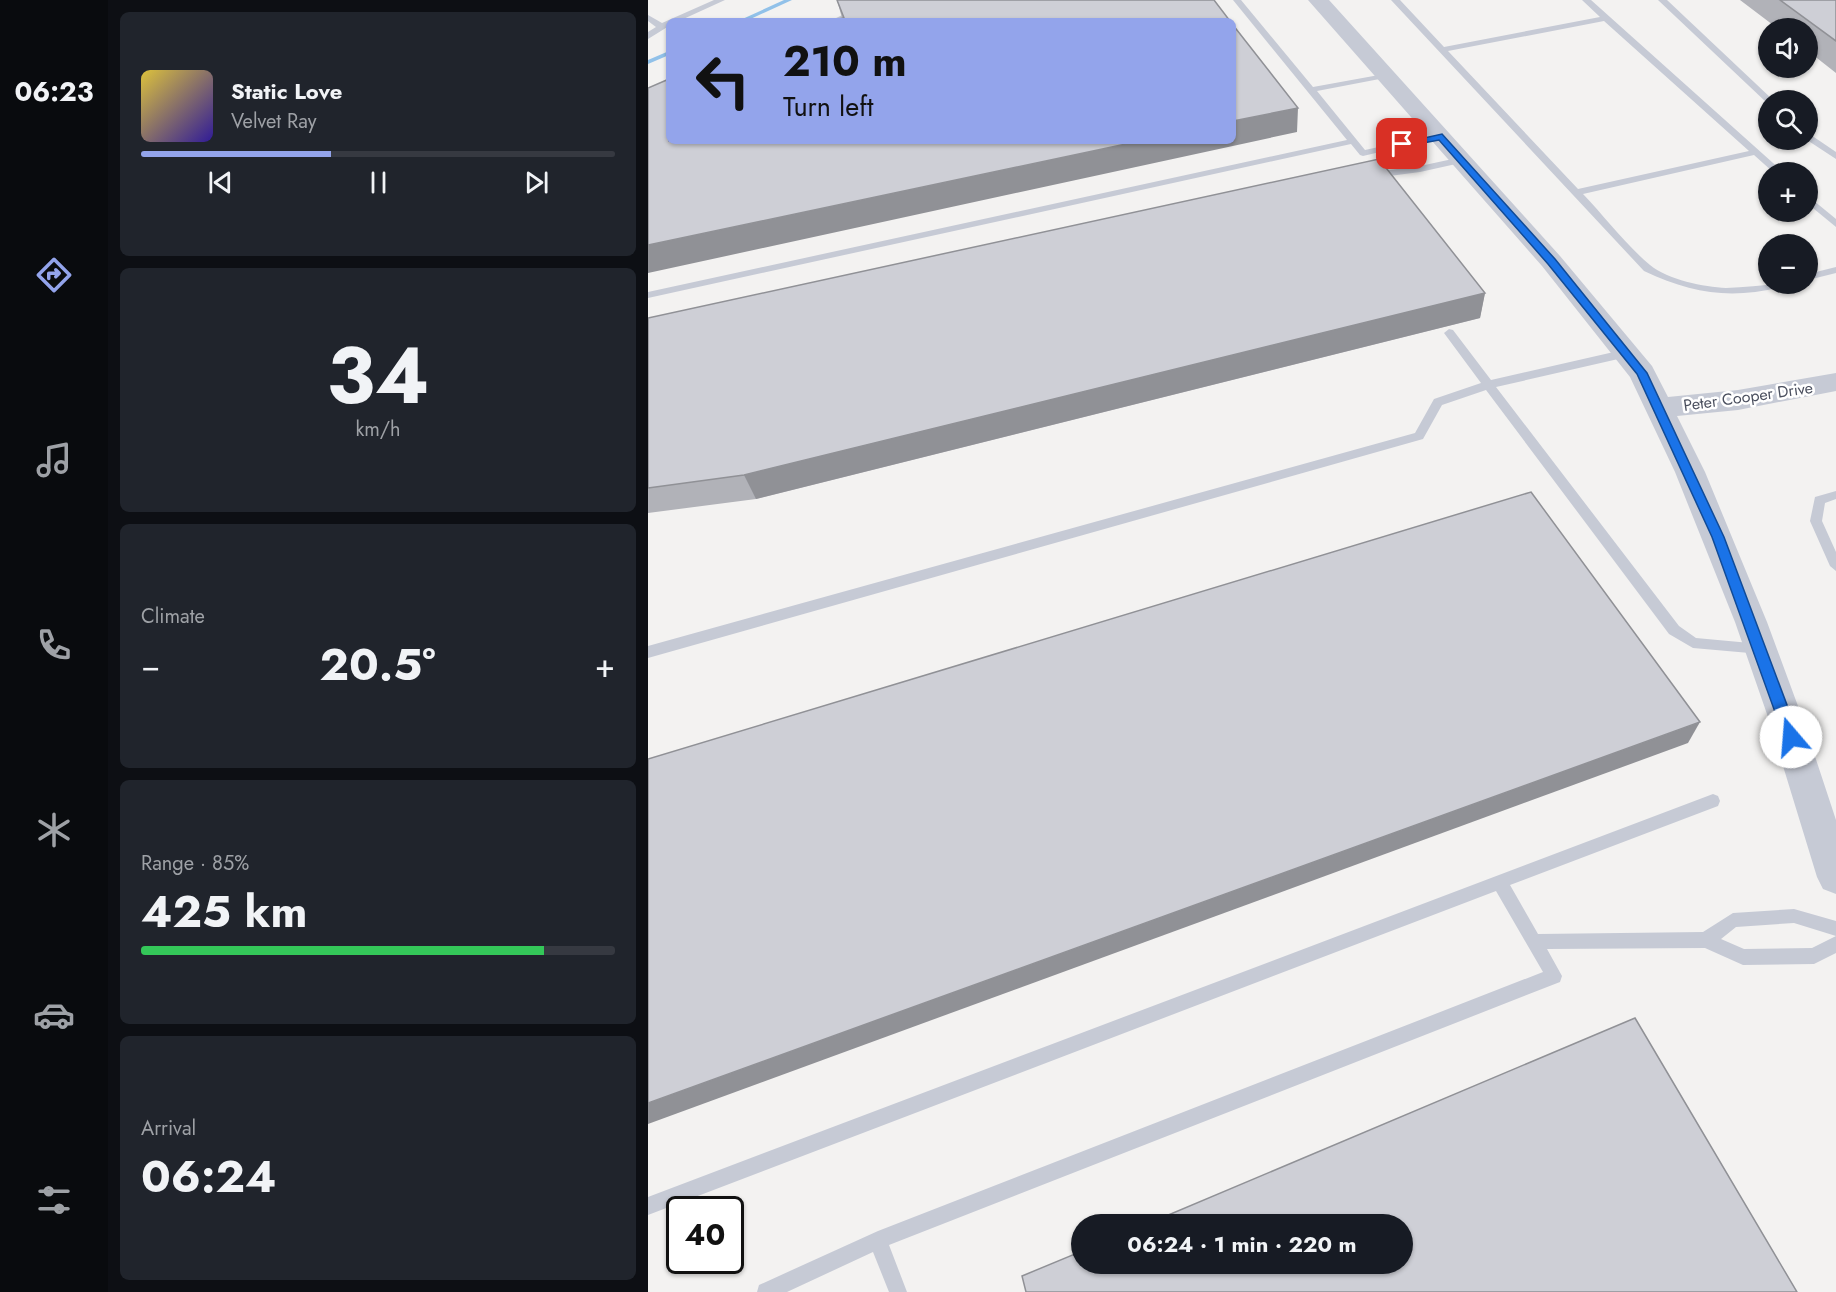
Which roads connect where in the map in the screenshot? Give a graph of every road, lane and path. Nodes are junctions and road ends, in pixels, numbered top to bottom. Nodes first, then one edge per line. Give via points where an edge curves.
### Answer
1 (721, 0) edge
2 (880, 0) edge
3 (1237, 0) edge
4 (1318, 0) edge
5 (1395, 0) edge
6 (1586, 0) edge
7 (1662, 0) edge
8 (648, 17) edge
9 (680, 18) edge
10 (841, 18) edge
11 (1606, 18) junction
12 (666, 22) edge
13 (666, 24) edge
14 (648, 36) edge
15 (1442, 50) junction
16 (1387, 75) junction
17 (1311, 90) junction
18 (1758, 90) edge
19 (1442, 136) junction
20 (1353, 141) junction
21 (1818, 143) edge
22 (1756, 152) junction
23 (1836, 156) edge
24 (1462, 160) junction
25 (1767, 162) edge
26 (1358, 178) edge
27 (1575, 193) junction
28 (1818, 208) edge
29 (1836, 224) edge
30 (1836, 270) edge
31 (1818, 274) edge
32 (1758, 288) edge
33 (648, 295) edge
34 (1449, 333) dead end
35 (1627, 353) junction
36 (1836, 382) edge
37 (1488, 385) junction
38 (1659, 408) junction
39 (1836, 495) edge
40 (1836, 566) edge
41 (1761, 649) junction
42 (648, 652) edge
43 (1713, 801) dead end
44 (1836, 877) edge
45 (1499, 882) junction
46 (1836, 929) edge
47 (1706, 940) junction
48 (1534, 942) junction
49 (1836, 944) edge
50 (648, 1206) edge
51 (878, 1240) junction
52 (766, 1292) edge
53 (898, 1292) edge

1 - 9 lane
2 - 10 lane
3 - 17 lane
4 - 16 street
5 - 15 lane
6 - 11 lane
7 - 18 lane
8 - 12 lane
11 - 15 lane
11 - 22 lane
13 - 14 lane
15 - 27 lane
16 - 17 lane
16 - 19 street
17 - 20 lane
19 - 20 lane via 1363,153
19 - 24 street
20 - 33 lane
21 - 23 lane
22 - 25 lane
22 - 27 lane
24 - 26 lane
24 - 35 street
27 - 32 lane via 1637,260 1666,278 1706,290 1735,293
28 - 29 lane
30 - 31 lane
34 - 37 lane
35 - 37 lane
35 - 38 street
36 - 38 street, Peter Cooper Drive via 1738,400
37 - 41 lane via 1674,630 1693,643
37 - 42 lane via 1438,402 1419,436
38 - 41 street via 1718,537
39 - 40 lane via 1819,500 1816,521
41 - 44 street
43 - 45 lane
45 - 48 lane
45 - 50 lane
46 - 47 lane via 1794,916 1733,920
47 - 48 lane
47 - 49 lane via 1743,957 1814,956
48 - 51 lane via 1554,976
51 - 52 lane
51 - 53 lane

